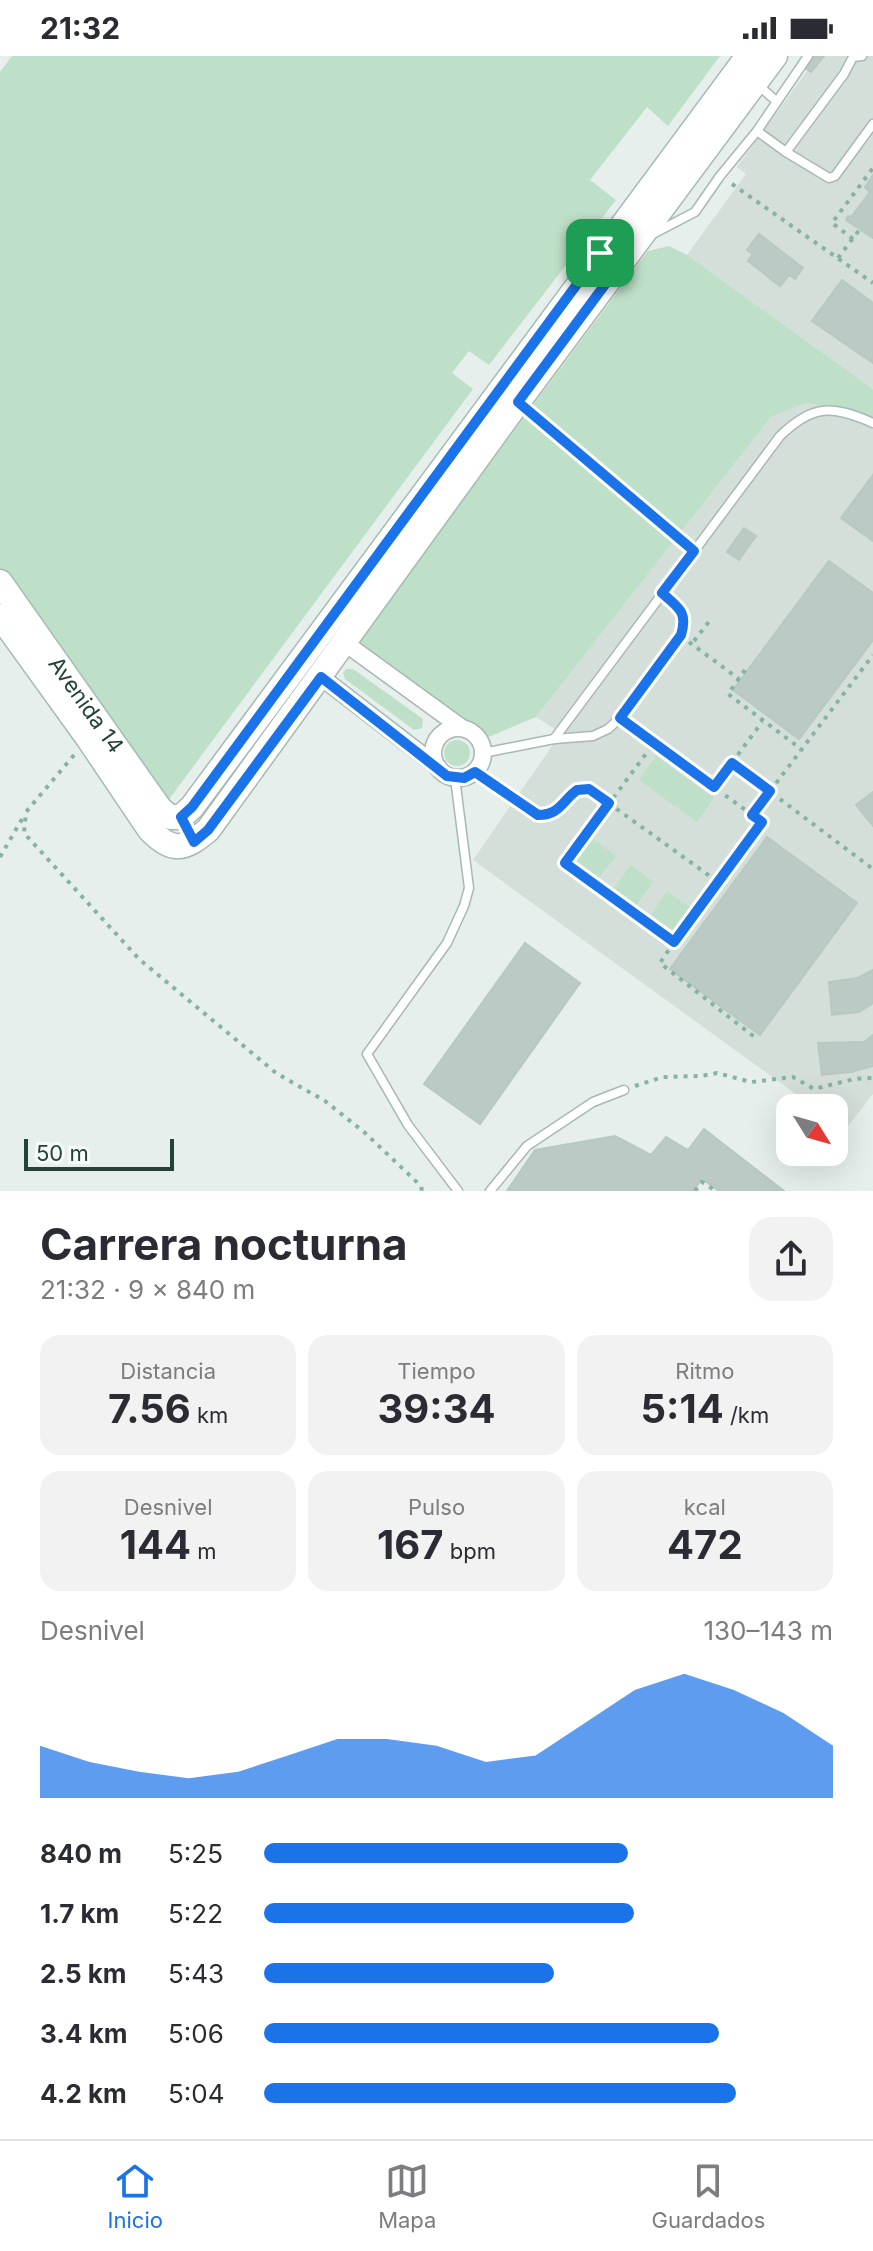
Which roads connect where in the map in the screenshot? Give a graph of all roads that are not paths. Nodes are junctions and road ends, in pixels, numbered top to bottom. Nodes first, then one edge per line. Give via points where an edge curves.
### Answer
1 (748, 56) edge
2 (775, 56) edge
3 (808, 56) edge
4 (862, 56) edge
5 (756, 82) junction
6 (776, 101) junction
7 (873, 124) edge
8 (757, 131) junction
9 (786, 152) junction
10 (636, 243) junction
11 (609, 260) junction
12 (873, 423) edge
13 (0, 582) edge
14 (662, 593) junction
15 (0, 616) edge
16 (345, 643) junction
17 (321, 677) junction
18 (462, 728) junction
19 (554, 739) junction
20 (483, 753) junction
21 (438, 767) junction
22 (455, 778) junction
23 (181, 817) junction
24 (183, 844) junction
25 (624, 1090) road end
26 (458, 1191) edge
27 (490, 1191) edge

1 - 11 street
2 - 5 street
3 - 6 lane
4 - 9 lane via 853,57
5 - 6 lane
5 - 10 street
6 - 8 lane
7 - 9 lane via 829,178
8 - 9 lane
8 - 10 lane via 695,212
10 - 11 street
11 - 16 street via 518,402
11 - 23 street
12 - 14 lane via 831,410 795,422
13 - 23 street, Avenida 14 via 160,809
14 - 19 lane
14 - 19 lane via 685,622 681,635 620,718 593,736
15 - 24 street, Avenida 14 via 150,830 160,840
16 - 17 street
16 - 18 street
17 - 21 street
17 - 24 street via 208,830
18 - 20 street via 477,736
18 - 21 street via 449,730 436,742
19 - 20 lane
20 - 22 street via 475,772
21 - 22 street
22 - 26 lane via 469,888 464,906 447,943 367,1054 408,1125
23 - 24 street
25 - 27 lane via 593,1102 527,1146

